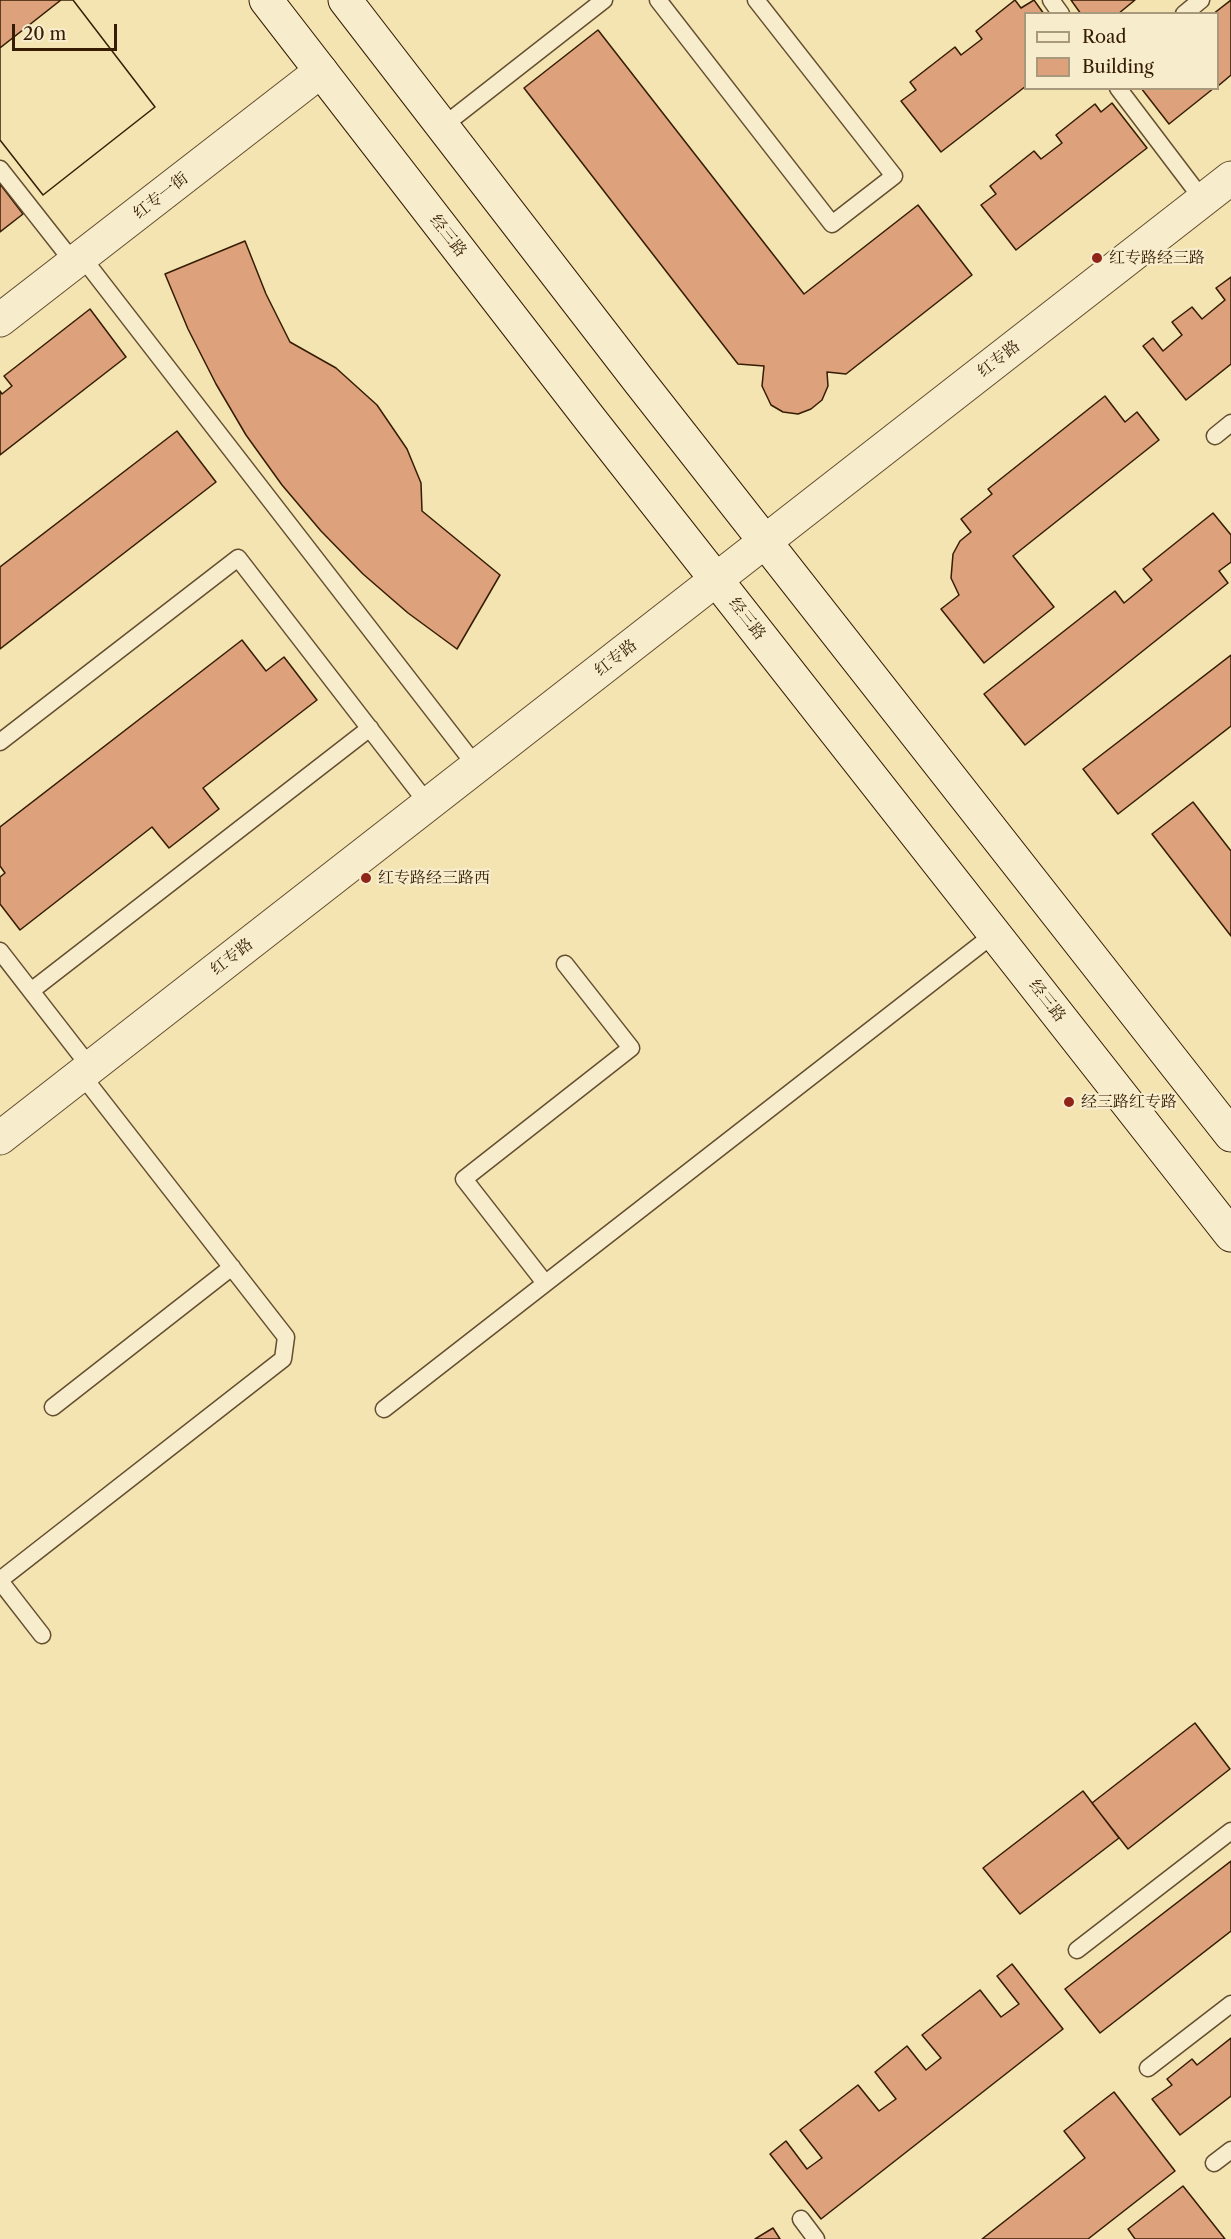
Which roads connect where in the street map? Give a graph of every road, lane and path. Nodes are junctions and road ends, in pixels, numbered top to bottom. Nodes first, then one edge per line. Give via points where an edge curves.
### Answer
1 (266, 0) edge
2 (345, 0) edge
3 (604, 0) edge
4 (658, 0) edge
5 (756, 0) edge
6 (1201, 0) edge
7 (1186, 12) edge
8 (321, 71) junction
9 (1120, 90) edge
10 (443, 126) junction
11 (0, 169) edge
12 (1231, 178) edge
13 (1203, 200) junction
14 (78, 260) junction
15 (0, 320) edge
16 (1231, 423) edge
17 (1215, 436) dead end
18 (765, 542) junction
19 (716, 580) junction
20 (370, 729) junction
21 (0, 742) edge
22 (476, 766) junction
23 (428, 804) junction
24 (994, 934) junction
25 (0, 951) edge
26 (565, 964) dead end
27 (31, 991) junction
28 (86, 1071) junction
29 (2, 1132) edge
30 (1231, 1135) edge
31 (1231, 1235) edge
32 (232, 1267) junction
33 (545, 1283) junction
34 (54, 1407) dead end
35 (384, 1409) dead end
36 (0, 1580) edge
37 (42, 1635) dead end
38 (1231, 1831) edge
39 (1077, 1950) dead end
40 (1231, 2004) edge
41 (1148, 2068) dead end
42 (1231, 2150) edge
43 (1214, 2163) dead end
44 (801, 2219) dead end
45 (816, 2239) edge

1 - 8 main road, 经三路
2 - 10 main road
3 - 10 lane
4 - 5 lane via 832,224 894,176
6 - 7 lane
8 - 14 main road, 红专一街
8 - 19 main road, 经三路
9 - 13 lane
10 - 18 main road
11 - 14 lane
12 - 13 main road, 红专路
13 - 18 main road, 红专路
14 - 15 main road, 红专一街
14 - 22 lane
16 - 17 lane
18 - 19 main road, 红专路
18 - 30 main road
19 - 22 main road, 红专路
19 - 24 main road, 经三路
20 - 21 lane via 238,558
20 - 23 lane
20 - 27 lane
22 - 23 main road, 红专路
23 - 28 main road, 红专路
24 - 31 main road, 经三路
24 - 33 lane
25 - 27 lane
26 - 33 lane via 631,1048 464,1179
27 - 28 lane
28 - 29 main road, 红专路
28 - 32 lane
32 - 34 lane
32 - 36 lane via 285,1337 283,1359
33 - 35 lane
36 - 37 lane
38 - 39 lane
40 - 41 lane
42 - 43 lane
44 - 45 lane

